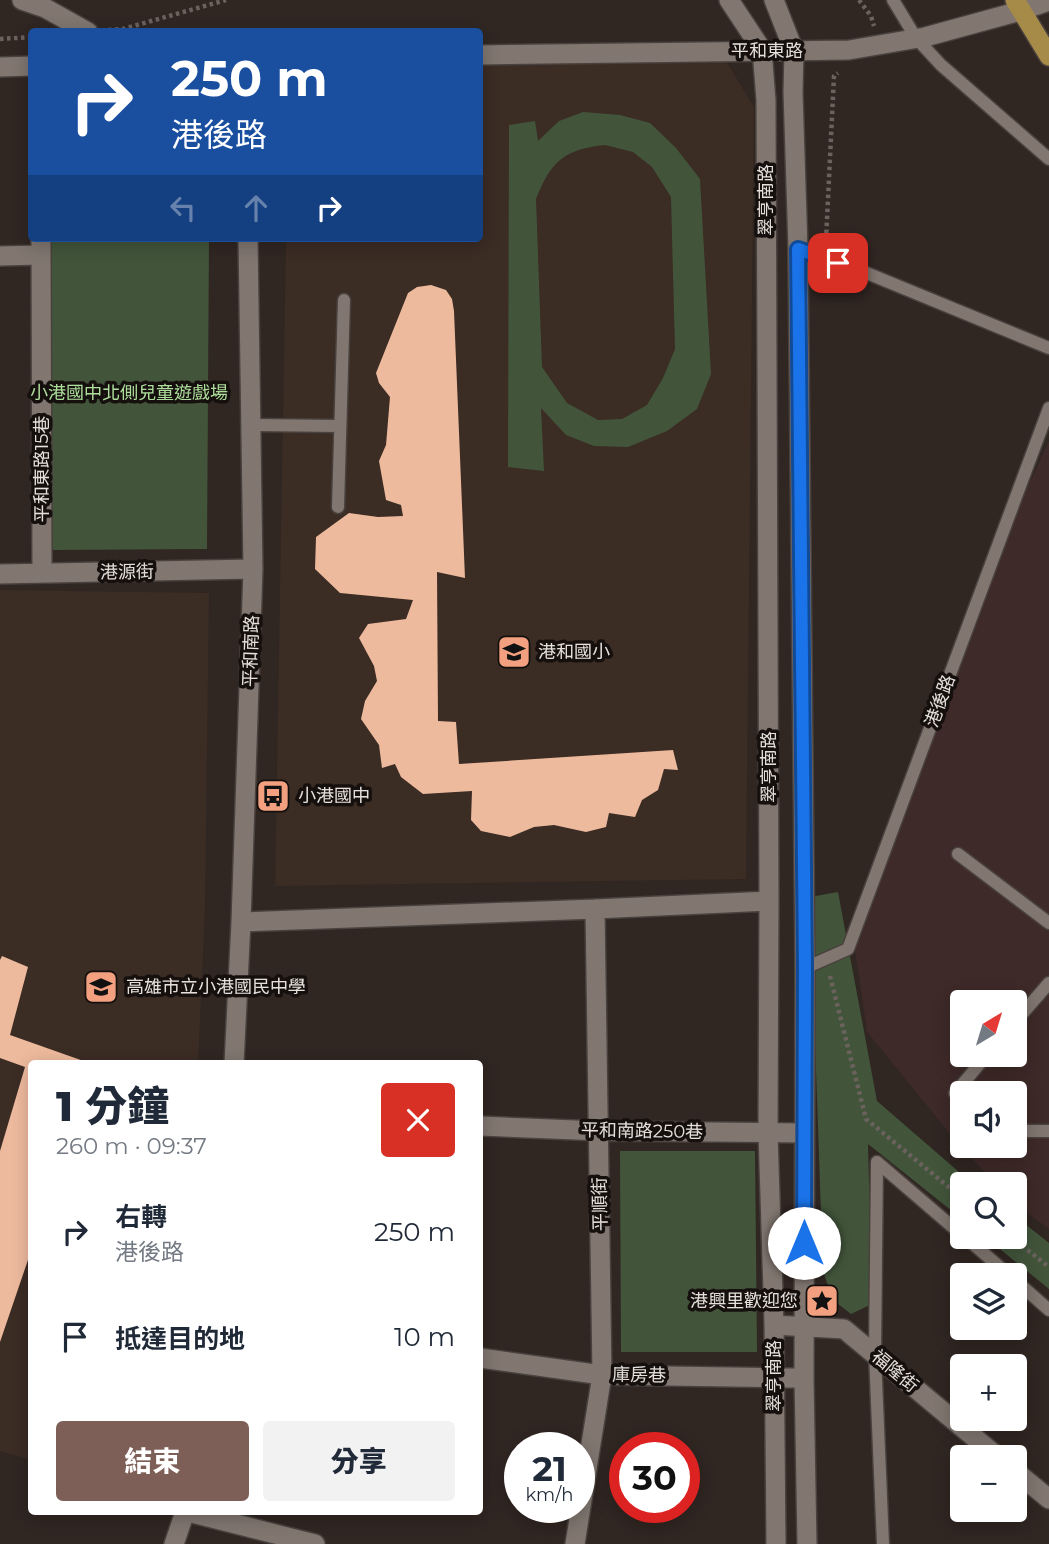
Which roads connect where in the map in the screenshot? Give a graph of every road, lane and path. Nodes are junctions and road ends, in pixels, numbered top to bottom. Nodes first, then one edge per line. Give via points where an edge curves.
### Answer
1 (22, 0) edge
2 (226, 0) edge
3 (729, 0) edge
4 (774, 0) edge
5 (859, 0) edge
6 (893, 0) edge
7 (1049, 1) edge
8 (1018, 6) edge
9 (81, 28) edge
10 (127, 28) edge
11 (28, 37) edge
12 (916, 38) junction
13 (0, 39) edge
14 (881, 45) junction
15 (762, 50) junction
16 (794, 51) junction
17 (483, 55) edge
18 (1049, 56) edge
19 (28, 66) edge
20 (0, 67) edge
21 (845, 67) dead end
22 (1049, 159) edge
23 (248, 242) edge
24 (41, 246) edge
25 (798, 249) junction
26 (0, 256) edge
27 (825, 258) junction
28 (344, 300) dead end
29 (1049, 348) edge
30 (1049, 408) edge
31 (250, 425) junction
32 (339, 426) junction
33 (338, 507) dead end
34 (253, 569) junction
35 (42, 573) junction
36 (0, 574) edge
37 (958, 854) dead end
38 (769, 901) junction
39 (595, 909) junction
40 (241, 922) junction
41 (1049, 923) edge
42 (824, 960) junction
43 (805, 968) junction
44 (1049, 983) edge
45 (1027, 1008) edge
46 (234, 1060) edge
47 (483, 1126) edge
48 (600, 1131) junction
49 (1027, 1131) edge
50 (1049, 1131) edge
51 (768, 1132) junction
52 (804, 1133) junction
53 (950, 1188) edge
54 (950, 1224) edge
55 (979, 1249) edge
56 (1026, 1249) edge
57 (995, 1263) edge
58 (1049, 1267) edge
59 (1027, 1291) edge
60 (1049, 1310) edge
61 (774, 1325) junction
62 (804, 1325) junction
63 (875, 1354) junction
64 (483, 1358) edge
65 (603, 1375) junction
66 (774, 1377) junction
67 (804, 1378) junction
68 (984, 1445) edge
69 (1027, 1481) edge
70 (1049, 1499) edge
71 (186, 1515) edge
72 (199, 1515) edge
73 (174, 1544) edge
74 (316, 1544) edge
75 (576, 1544) edge
76 (776, 1544) edge
77 (807, 1544) edge
78 (883, 1544) edge

1 - 9 street
2 - 10 path
3 - 15 street, 翠亨南路
4 - 16 street, 翠亨南路
5 - 14 path via 871,16
6 - 12 lane
7 - 8 street, 平和東路
8 - 12 street, 平和東路
8 - 18 main road
11 - 13 path
12 - 14 street, 平和東路
12 - 22 lane
14 - 16 street, 平和東路
15 - 16 street, 平和東路
15 - 17 street, 平和東路
15 - 38 street, 翠亨南路 via 766,100
16 - 25 street, 翠亨南路
19 - 20 street
21 - 27 path via 834,76
23 - 31 street, 平和南路
24 - 26 street
24 - 35 street, 平和東路15巷
25 - 27 lane
25 - 43 street, 翠亨南路
27 - 29 lane
28 - 32 lane
30 - 42 lane, 港後路 via 848,949
31 - 32 lane
31 - 34 street, 平和南路
32 - 33 lane
34 - 35 street, 港源街
34 - 40 street, 平和南路
35 - 36 street, 港源街
37 - 41 lane
38 - 39 street
38 - 51 street, 翠亨南路
39 - 40 street
39 - 48 street, 平順街
40 - 46 street, 平和南路
42 - 43 lane, 港後路
42 - 53 path via 866,1119
43 - 52 street, 翠亨南路
44 - 45 lane
47 - 48 street, 平和南路250巷
48 - 51 street, 平和南路250巷
48 - 65 street, 平順街
49 - 50 lane
51 - 52 street, 平和南路250巷
51 - 61 street, 翠亨南路
52 - 62 street, 翠亨南路
54 - 63 lane via 877,1162
55 - 57 lane
56 - 58 path
59 - 60 lane
61 - 62 street, 福隆街
61 - 66 street, 翠亨南路
62 - 63 street, 福隆街 via 844,1329
62 - 67 street, 翠亨南路
63 - 68 street, 福隆街
63 - 78 lane
64 - 65 street
65 - 66 street, 庫房巷
65 - 75 street, 庫房巷
66 - 67 street, 庫房巷
66 - 76 street, 翠亨南路
67 - 77 street, 翠亨南路
69 - 70 street
71 - 73 street
72 - 74 street

